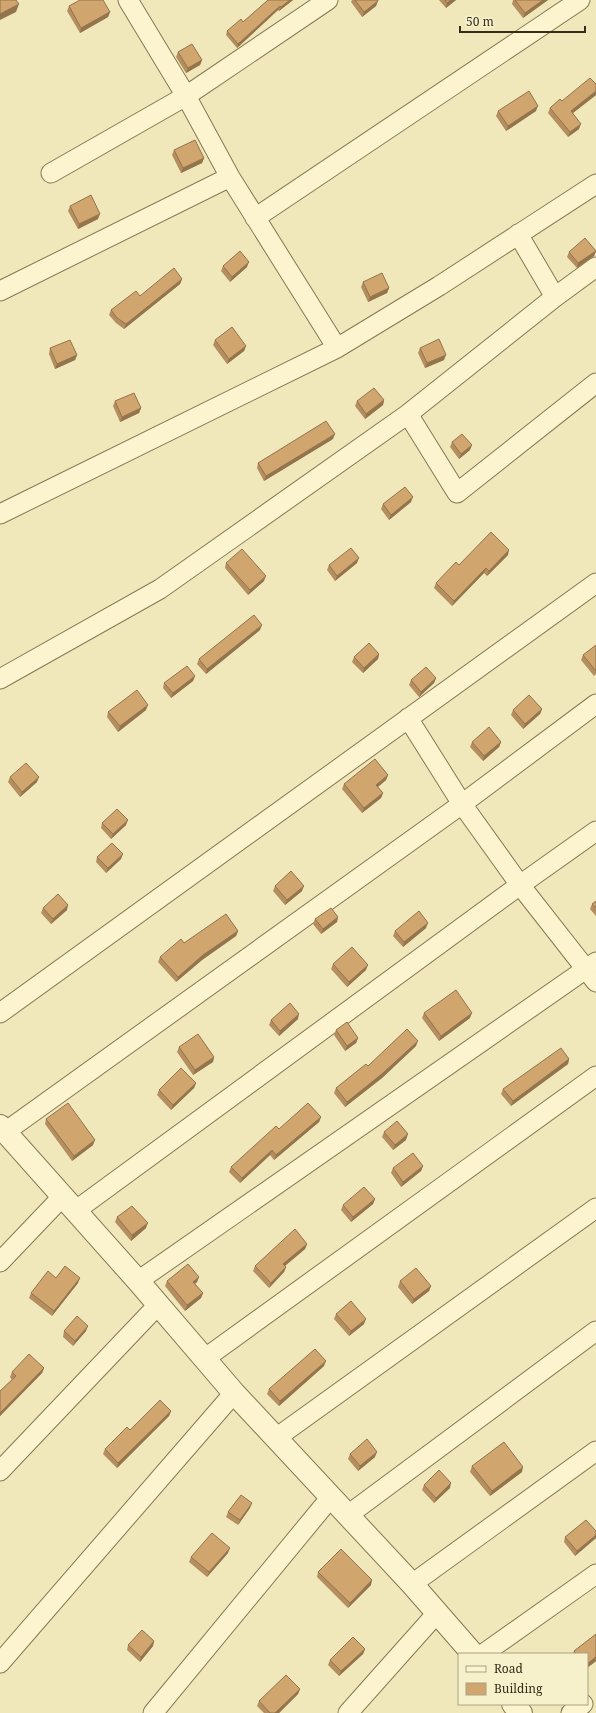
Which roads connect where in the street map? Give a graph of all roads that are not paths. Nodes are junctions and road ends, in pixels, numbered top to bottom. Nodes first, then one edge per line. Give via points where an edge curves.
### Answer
1 (328, 0) edge
2 (580, 0) edge
3 (133, 2) edge
4 (186, 96) junction
5 (51, 173) dead end
6 (230, 177) junction
7 (596, 184) edge
8 (255, 218) junction
9 (518, 234) junction
10 (596, 267) edge
11 (0, 291) edge
12 (554, 297) junction
13 (337, 348) junction
14 (596, 383) edge
15 (408, 414) junction
16 (0, 514) edge
17 (596, 583) edge
18 (0, 679) edge
19 (596, 704) edge
20 (408, 718) junction
21 (462, 804) junction
22 (596, 831) edge
23 (520, 885) junction
24 (593, 971) edge
25 (0, 1013) edge
26 (596, 1076) edge
27 (3, 1129) edge
28 (68, 1204) junction
29 (596, 1208) edge
30 (0, 1262) edge
31 (138, 1281) junction
32 (158, 1305) junction
33 (596, 1331) edge
34 (204, 1359) junction
35 (234, 1393) junction
36 (276, 1438) junction
37 (596, 1451) edge
38 (0, 1471) edge
39 (331, 1497) junction
40 (348, 1515) junction
41 (596, 1574) edge
42 (412, 1584) junction
43 (437, 1613) junction
44 (472, 1653) edge
45 (484, 1653) edge
46 (0, 1663) edge
47 (514, 1705) edge
48 (582, 1705) edge
49 (153, 1713) edge
50 (348, 1713) edge
51 (521, 1713) edge
52 (571, 1713) edge

1 - 4 street
2 - 8 street
3 - 4 street
4 - 5 street
4 - 6 street
6 - 8 street
6 - 11 street
7 - 9 street
8 - 13 street
9 - 12 street
9 - 13 street
10 - 12 street
12 - 15 street
13 - 16 street
14 - 15 street via 457,493
15 - 18 street via 160,589
17 - 20 street
19 - 21 street
20 - 21 street
20 - 25 street
21 - 23 street
21 - 27 street
22 - 23 street
23 - 24 street
23 - 28 street
24 - 31 street
26 - 34 street
27 - 28 street
28 - 30 street
28 - 31 street
29 - 36 street
31 - 32 street
32 - 34 street
32 - 38 street
33 - 40 street
34 - 35 street
35 - 36 street
35 - 46 street
36 - 39 street
37 - 42 street
39 - 40 street
39 - 49 street
40 - 42 street
41 - 45 street
42 - 43 street
43 - 44 street
43 - 50 street
47 - 51 street
48 - 52 street

